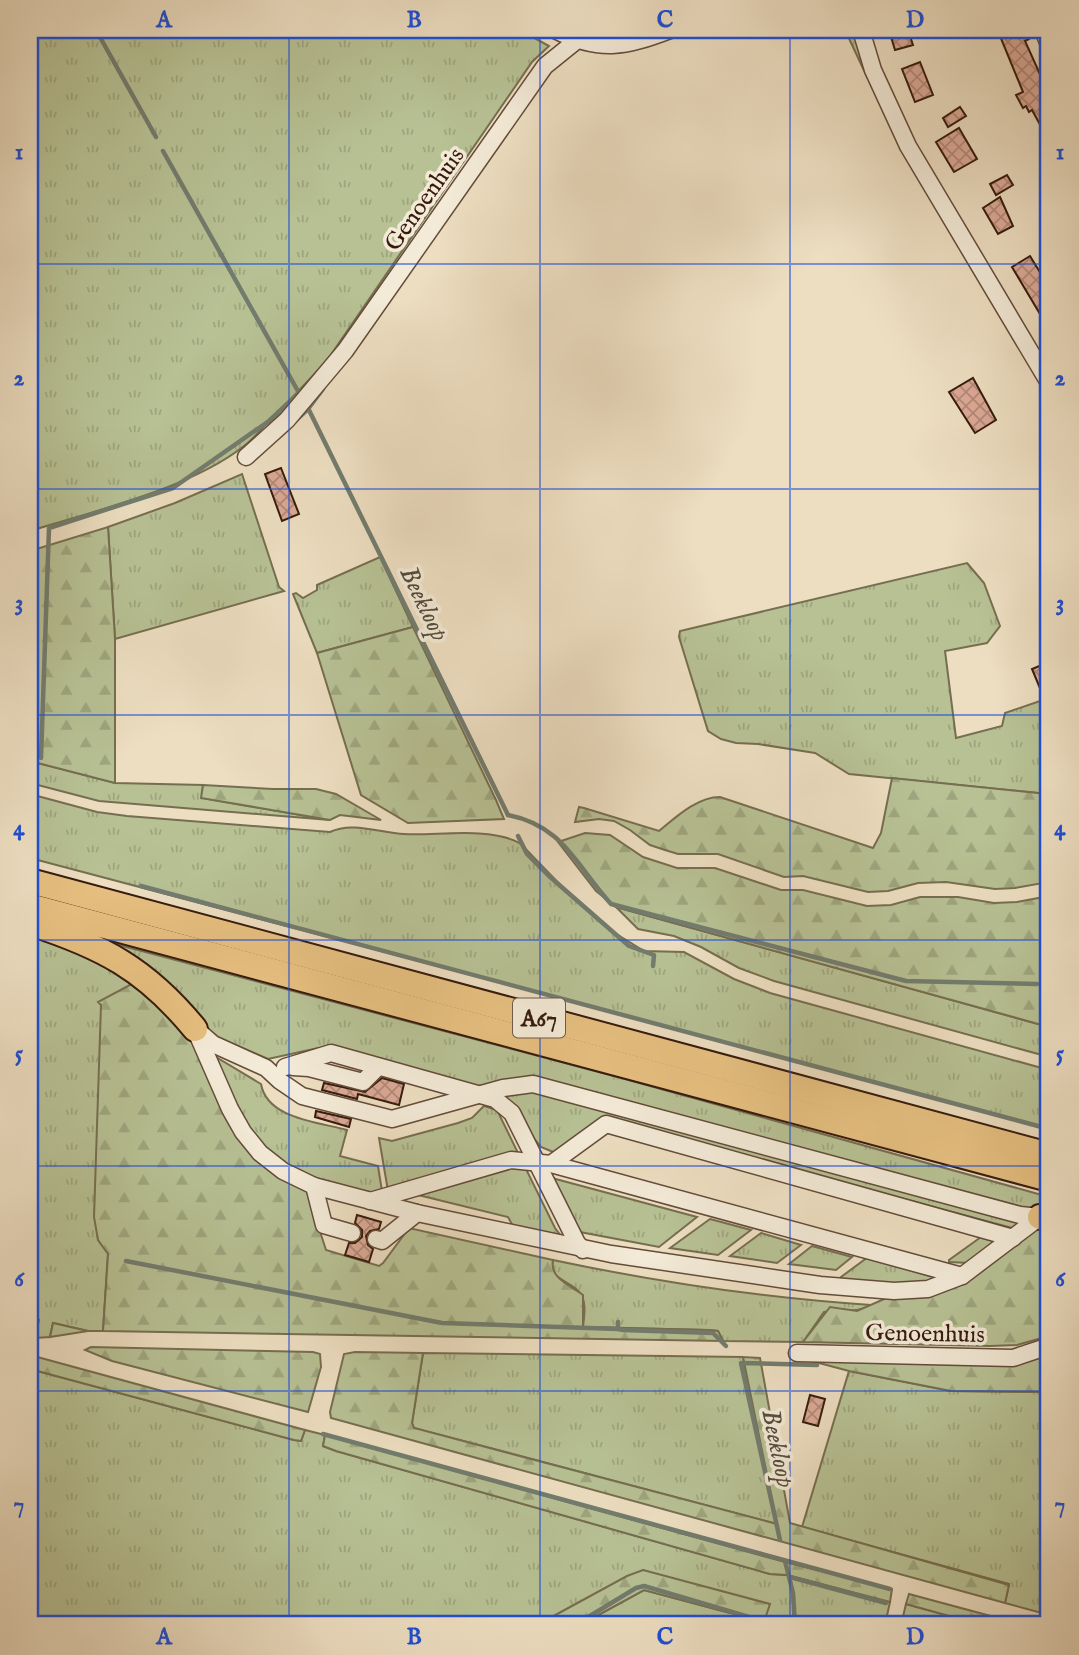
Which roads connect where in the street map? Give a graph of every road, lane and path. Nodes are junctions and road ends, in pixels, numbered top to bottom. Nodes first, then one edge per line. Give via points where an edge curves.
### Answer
1 (555, 30) edge
2 (670, 30) edge
3 (861, 30) edge
4 (1043, 30) edge
5 (576, 41) junction
6 (1049, 45) edge
7 (1049, 383) edge
8 (246, 457) dead end
9 (30, 881) edge
10 (30, 906) edge
11 (30, 923) edge
12 (195, 1029) junction
13 (266, 1068) junction
14 (482, 1095) junction
15 (1049, 1155) edge
16 (544, 1163) junction
17 (1049, 1180) edge
18 (314, 1186) junction
19 (370, 1201) junction
20 (417, 1213) junction
21 (1045, 1217) edge
22 (352, 1233) dead end
23 (1013, 1238) junction
24 (376, 1239) dead end
25 (583, 1250) junction
26 (962, 1276) junction
27 (1049, 1346) edge
28 (797, 1353) dead end

1 - 5 street
2 - 5 street via 608,47
3 - 7 street via 873,70 908,145
4 - 6 street
5 - 8 street, Genoenhuis via 545,66 345,351 287,419
9 - 15 highway, A67
10 - 17 highway, A67
11 - 12 highway via 100,948 144,976
12 - 13 street via 213,1044
12 - 18 street via 243,1132 283,1171
13 - 14 street via 331,1053
13 - 14 street via 302,1096 393,1119
14 - 16 street via 512,1113
14 - 21 street via 533,1084 1020,1215
16 - 19 street via 511,1160
16 - 23 street via 606,1124
16 - 25 street
16 - 26 street
18 - 19 street
18 - 22 street via 324,1225
19 - 20 street
20 - 24 street via 382,1241
20 - 25 street
21 - 23 street
23 - 26 street
25 - 26 street via 806,1283 894,1291 928,1289
27 - 28 street, Genoenhuis via 1013,1358

